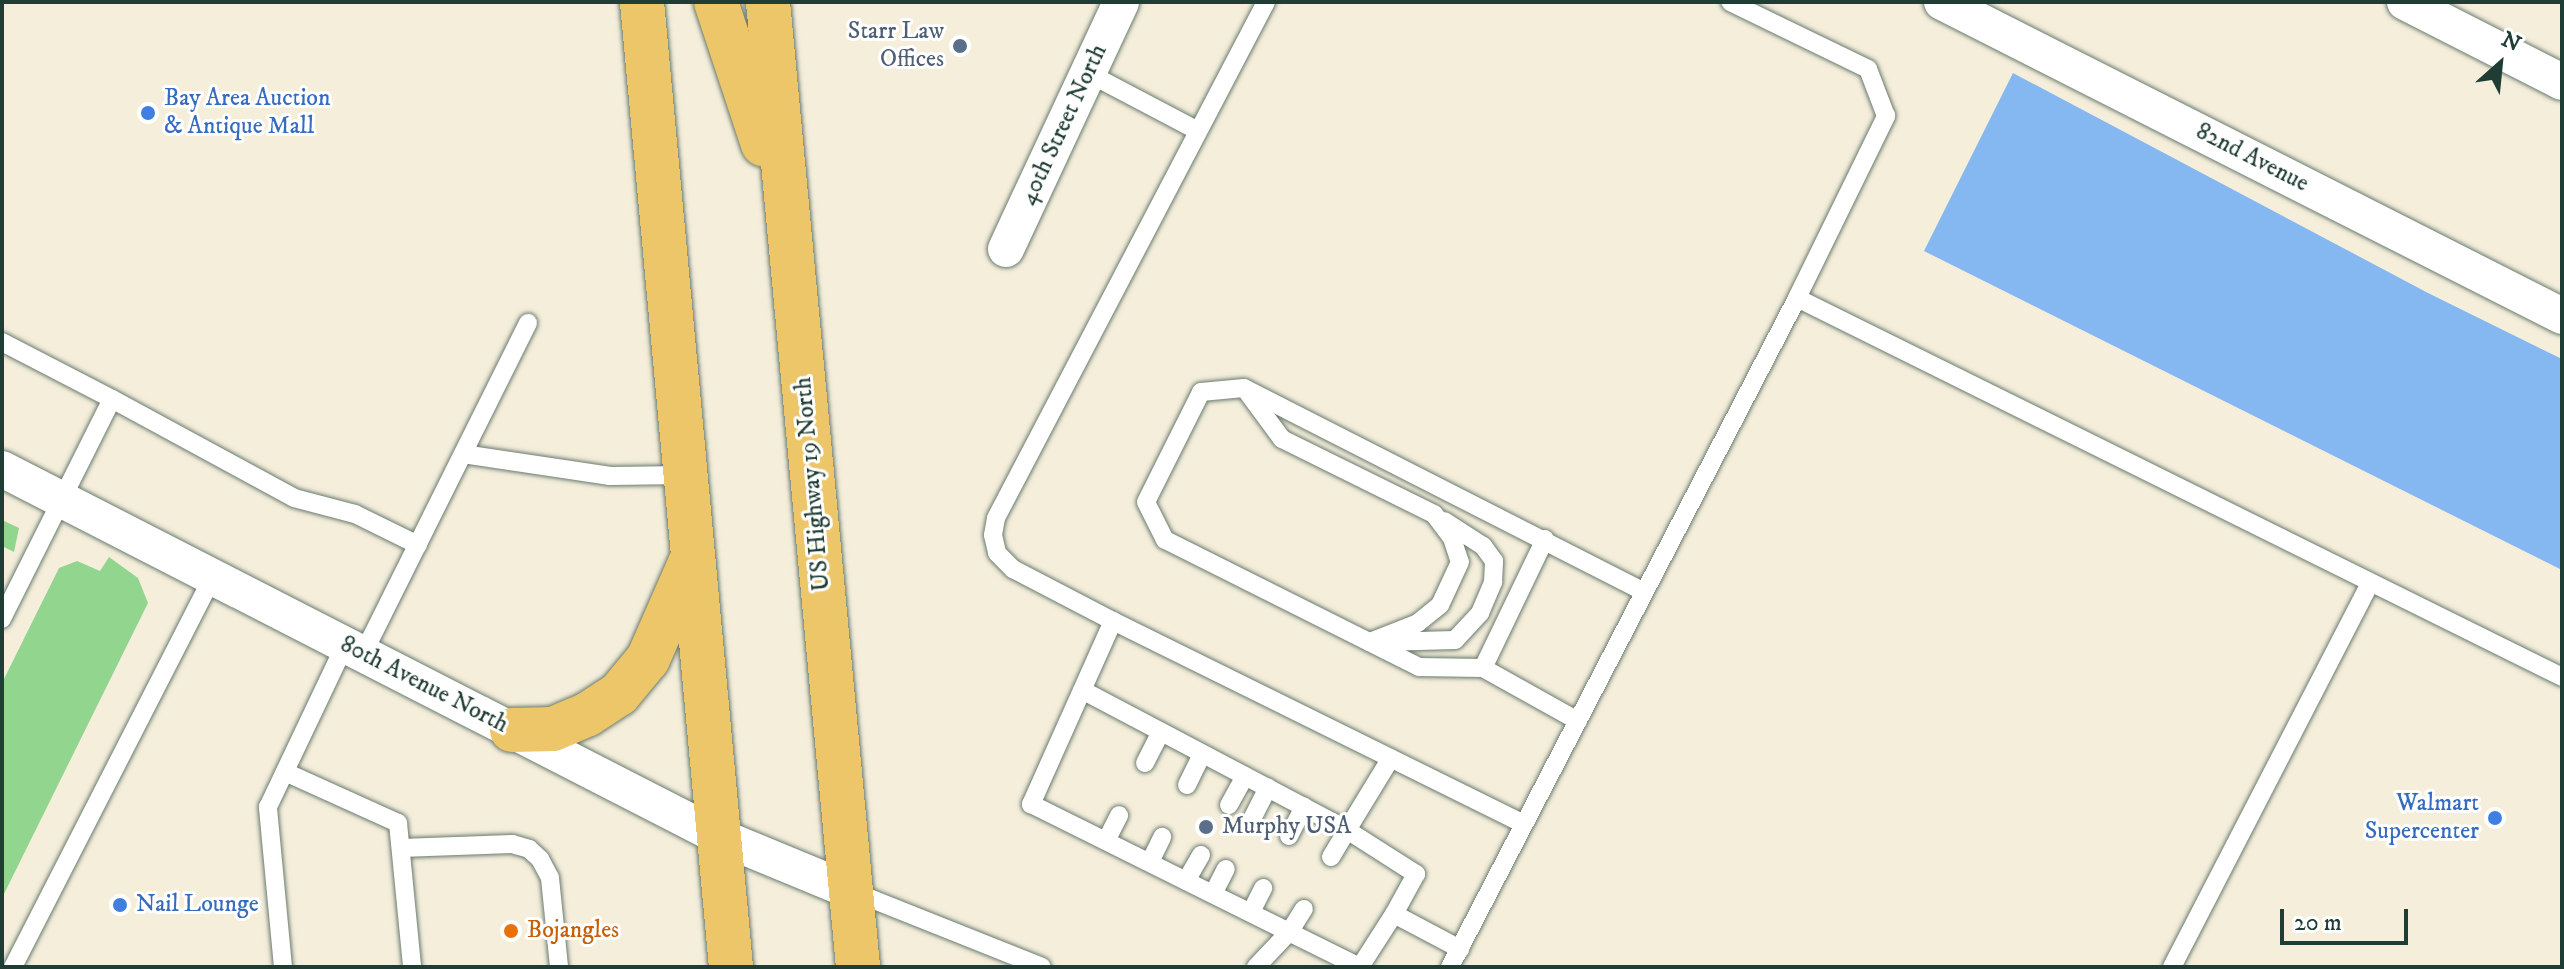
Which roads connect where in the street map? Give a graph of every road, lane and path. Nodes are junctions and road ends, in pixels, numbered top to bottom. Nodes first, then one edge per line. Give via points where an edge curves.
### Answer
1 (642, 2) edge
2 (716, 2) edge
3 (768, 2) edge
4 (1121, 2) edge
5 (1266, 2) edge
6 (1730, 2) edge
7 (1942, 2) edge
8 (2405, 2) edge
9 (1088, 73) junction
10 (2562, 82) edge
11 (1198, 131) junction
12 (788, 218) junction
13 (1006, 249) dead end
14 (1797, 298) junction
15 (2562, 316) edge
16 (528, 323) dead end
17 (2, 342) edge
18 (1244, 388) junction
19 (112, 399) junction
20 (463, 454) junction
21 (2, 469) edge
22 (686, 475) junction
23 (63, 499) junction
24 (1434, 514) junction
25 (1545, 539) junction
26 (418, 545) junction
27 (693, 557) junction
28 (213, 577) junction
29 (2370, 583) junction
30 (1644, 592) junction
31 (2, 619) edge
32 (1113, 621) junction
33 (1370, 642) junction
34 (354, 650) junction
35 (1483, 668) junction
36 (2562, 677) edge
37 (1082, 690) junction
38 (1578, 721) junction
39 (512, 730) junction
40 (1161, 732) junction
41 (1202, 754) junction
42 (1391, 758) junction
43 (1145, 763) dead end
44 (285, 772) junction
45 (1245, 776) junction
46 (1187, 785) dead end
47 (1268, 788) junction
48 (1229, 805) dead end
49 (1304, 807) junction
50 (1119, 815) dead end
51 (1253, 817) dead end
52 (1524, 824) junction
53 (1347, 830) junction
54 (718, 836) junction
55 (1289, 836) dead end
56 (1162, 837) dead end
57 (1106, 841) junction
58 (401, 848) junction
59 (1201, 855) dead end
60 (1331, 857) dead end
61 (1150, 862) junction
62 (1226, 869) dead end
63 (1186, 881) junction
64 (1263, 888) dead end
65 (851, 891) junction
66 (1213, 894) junction
67 (1304, 909) dead end
68 (1251, 912) junction
69 (1394, 914) junction
70 (1290, 931) junction
71 (1460, 949) junction
72 (13, 967) edge
73 (283, 967) edge
74 (412, 967) edge
75 (559, 967) edge
76 (731, 967) edge
77 (858, 967) edge
78 (1042, 967) edge
79 (1256, 967) edge
80 (1450, 967) edge
81 (2172, 967) edge

1 - 22 highway
2 - 12 highway
3 - 12 highway, US Highway 19 North
4 - 9 street, 40th Street North
5 - 11 lane
6 - 14 lane via 1868,69 1886,116
7 - 15 street, 82nd Avenue
8 - 10 street
9 - 11 lane
9 - 13 street, 40th Street North
11 - 32 lane via 993,525 994,544 1003,561
12 - 65 highway, US Highway 19 North
14 - 29 lane
14 - 30 lane
16 - 20 lane
17 - 19 lane
18 - 24 lane via 1282,439
18 - 25 lane
18 - 33 lane via 1201,392 1146,502 1152,515 1165,540
19 - 23 lane
19 - 26 lane via 294,498 355,514
20 - 22 lane via 610,476
20 - 26 lane
21 - 23 street, 80th Avenue North
22 - 27 highway
23 - 28 street, 80th Avenue North
23 - 31 lane
24 - 33 lane via 1452,538 1460,562 1440,605 1418,623
24 - 33 lane via 1483,546 1494,561 1493,582 1480,613 1455,640
25 - 30 lane
25 - 35 lane
26 - 34 lane
27 - 39 highway via 648,659 619,694 553,729
27 - 54 highway
28 - 34 street, 80th Avenue North
28 - 72 lane
29 - 36 lane
29 - 81 lane
30 - 38 lane
32 - 37 lane
32 - 42 lane
33 - 35 lane via 1419,667
34 - 39 street, 80th Avenue North
34 - 44 lane
35 - 38 lane
37 - 40 lane
37 - 57 lane via 1031,804
38 - 52 lane
39 - 54 street, 80th Avenue North
40 - 41 lane
40 - 43 lane
41 - 45 lane
41 - 46 lane
42 - 52 lane
42 - 53 lane
44 - 58 lane via 398,823
44 - 73 lane via 268,807
45 - 47 lane
45 - 48 lane
47 - 49 lane
47 - 51 lane
49 - 53 lane
49 - 55 lane
50 - 57 lane
52 - 71 lane
53 - 60 lane
53 - 69 lane via 1416,874
54 - 65 street, 80th Avenue North
54 - 76 highway
56 - 61 lane
57 - 61 lane
58 - 74 lane
58 - 75 lane via 512,844 529,849 550,878
59 - 63 lane
61 - 63 lane
62 - 66 lane
63 - 66 lane
64 - 68 lane
65 - 77 highway, US Highway 19 North
65 - 78 lane
66 - 68 lane
67 - 70 lane
68 - 70 lane
69 - 70 lane via 1360,967
69 - 71 lane
70 - 79 lane
71 - 80 lane

